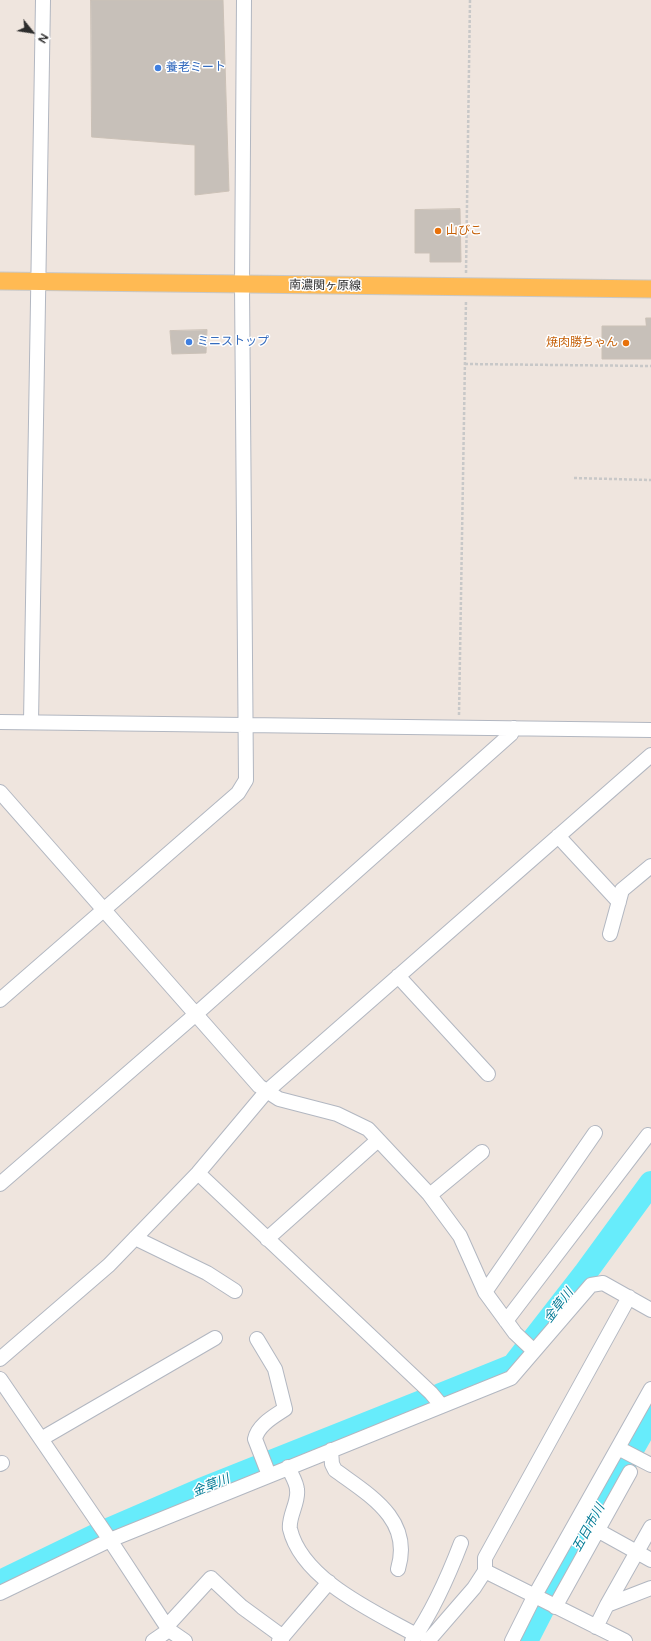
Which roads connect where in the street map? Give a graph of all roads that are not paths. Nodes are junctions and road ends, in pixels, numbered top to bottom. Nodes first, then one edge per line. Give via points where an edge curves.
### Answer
1 (43, 0) edge
2 (244, 0) edge
3 (0, 281) edge
4 (38, 282) junction
5 (242, 285) junction
6 (651, 289) edge
7 (0, 722) edge
8 (31, 722) junction
9 (245, 724) junction
10 (514, 728) junction
11 (651, 730) edge
12 (651, 755) edge
13 (0, 792) edge
14 (558, 836) junction
15 (651, 866) edge
16 (619, 902) junction
17 (104, 909) junction
18 (610, 934) dead end
19 (398, 976) junction
20 (0, 1000) edge
21 (196, 1014) junction
22 (488, 1074) dead end
23 (266, 1092) junction
24 (596, 1133) dead end
25 (648, 1135) dead end
26 (378, 1140) junction
27 (482, 1152) dead end
28 (198, 1173) junction
29 (0, 1184) edge
30 (430, 1195) junction
31 (135, 1238) junction
32 (267, 1239) junction
33 (235, 1291) dead end
34 (485, 1292) junction
35 (629, 1297) junction
36 (651, 1310) edge
37 (506, 1321) junction
38 (215, 1338) dead end
39 (257, 1338) dead end
40 (530, 1346) junction
41 (0, 1358) edge
42 (0, 1379) edge
43 (651, 1389) edge
44 (441, 1405) junction
45 (41, 1439) junction
46 (618, 1448) junction
47 (331, 1450) junction
48 (651, 1465) edge
49 (288, 1467) junction
50 (266, 1468) junction
51 (630, 1472) dead end
52 (651, 1527) edge
53 (597, 1530) junction
54 (110, 1540) junction
55 (461, 1543) dead end
56 (636, 1552) junction
57 (651, 1560) edge
58 (398, 1569) dead end
59 (485, 1571) junction
60 (329, 1582) junction
61 (651, 1588) edge
62 (0, 1593) edge
63 (534, 1597) junction
64 (607, 1605) junction
65 (555, 1607) junction
66 (596, 1627) junction
67 (168, 1628) junction
68 (282, 1639) edge
69 (419, 1639) edge
70 (153, 1641) edge
71 (185, 1641) edge
72 (512, 1641) edge
73 (625, 1641) edge

1 - 4 street
2 - 5 street
3 - 4 main road, 南濃関ヶ原線
4 - 5 main road, 南濃関ヶ原線
4 - 8 street
5 - 6 main road, 南濃関ヶ原線
5 - 9 street
7 - 8 street
8 - 9 street
9 - 10 street
9 - 17 street via 246,780 238,792
10 - 11 street
10 - 21 street via 511,734
12 - 14 street
13 - 17 street
14 - 16 street
14 - 19 street
15 - 16 street via 622,890
16 - 18 street
17 - 20 street
17 - 21 street
19 - 22 street
19 - 23 street
21 - 23 street
21 - 29 street
23 - 26 street via 279,1099 336,1114 368,1129
23 - 28 street
24 - 34 street
25 - 37 street
26 - 30 street
26 - 32 street
27 - 30 street
28 - 31 street
28 - 32 street
30 - 34 street via 460,1236
31 - 33 street via 207,1273
31 - 41 street via 109,1265
32 - 44 street
34 - 37 street
35 - 36 street
35 - 40 street via 603,1283 591,1285
35 - 59 street via 485,1558
37 - 40 street
38 - 45 street
39 - 50 street via 275,1369 285,1409 268,1420 256,1433 255,1439
40 - 44 street via 511,1378
42 - 45 street
43 - 46 street
44 - 47 street
45 - 54 street
46 - 48 street
46 - 63 street
47 - 49 street
47 - 58 street via 335,1470 385,1509 394,1520 401,1541
49 - 50 street
49 - 60 street via 297,1490 290,1528 298,1548
50 - 54 street
51 - 53 street
52 - 56 street
53 - 56 street
53 - 65 street
54 - 62 street
54 - 67 street
55 - 69 street
56 - 57 street
56 - 64 street
59 - 63 street
59 - 69 street via 474,1588
60 - 68 street
60 - 69 street via 352,1599
61 - 64 street
63 - 65 street
63 - 72 street
64 - 66 street
65 - 66 street
66 - 73 street
67 - 68 street via 211,1578
67 - 70 street
67 - 71 street

